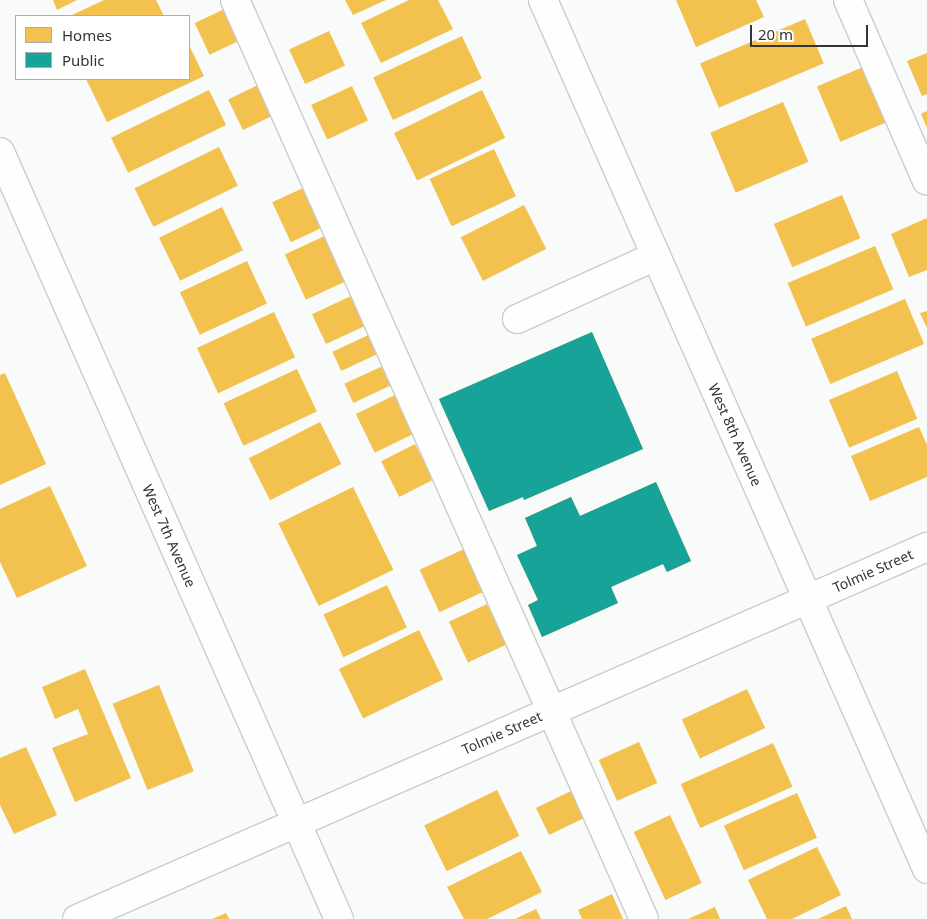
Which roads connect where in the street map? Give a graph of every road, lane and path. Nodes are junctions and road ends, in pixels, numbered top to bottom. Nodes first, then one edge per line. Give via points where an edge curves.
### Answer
1 (235, 0) edge
2 (543, 0) edge
3 (848, 0) edge
4 (0, 152) edge
5 (927, 181) edge
6 (656, 256) junction
7 (516, 319) dead end
8 (927, 547) edge
9 (807, 599) junction
10 (553, 711) junction
11 (297, 823) junction
12 (927, 869) edge
13 (77, 919) edge
14 (340, 919) edge
15 (644, 919) edge

1 - 10 street
2 - 6 street, West 8th Avenue
3 - 5 street
4 - 11 street, West 7th Avenue
6 - 7 street
6 - 9 street, West 8th Avenue
8 - 9 street, Tolmie Street
9 - 10 street, Tolmie Street
9 - 12 street, West 8th Avenue
10 - 11 street, Tolmie Street
10 - 15 street
11 - 13 street, Tolmie Street
11 - 14 street, West 7th Avenue

